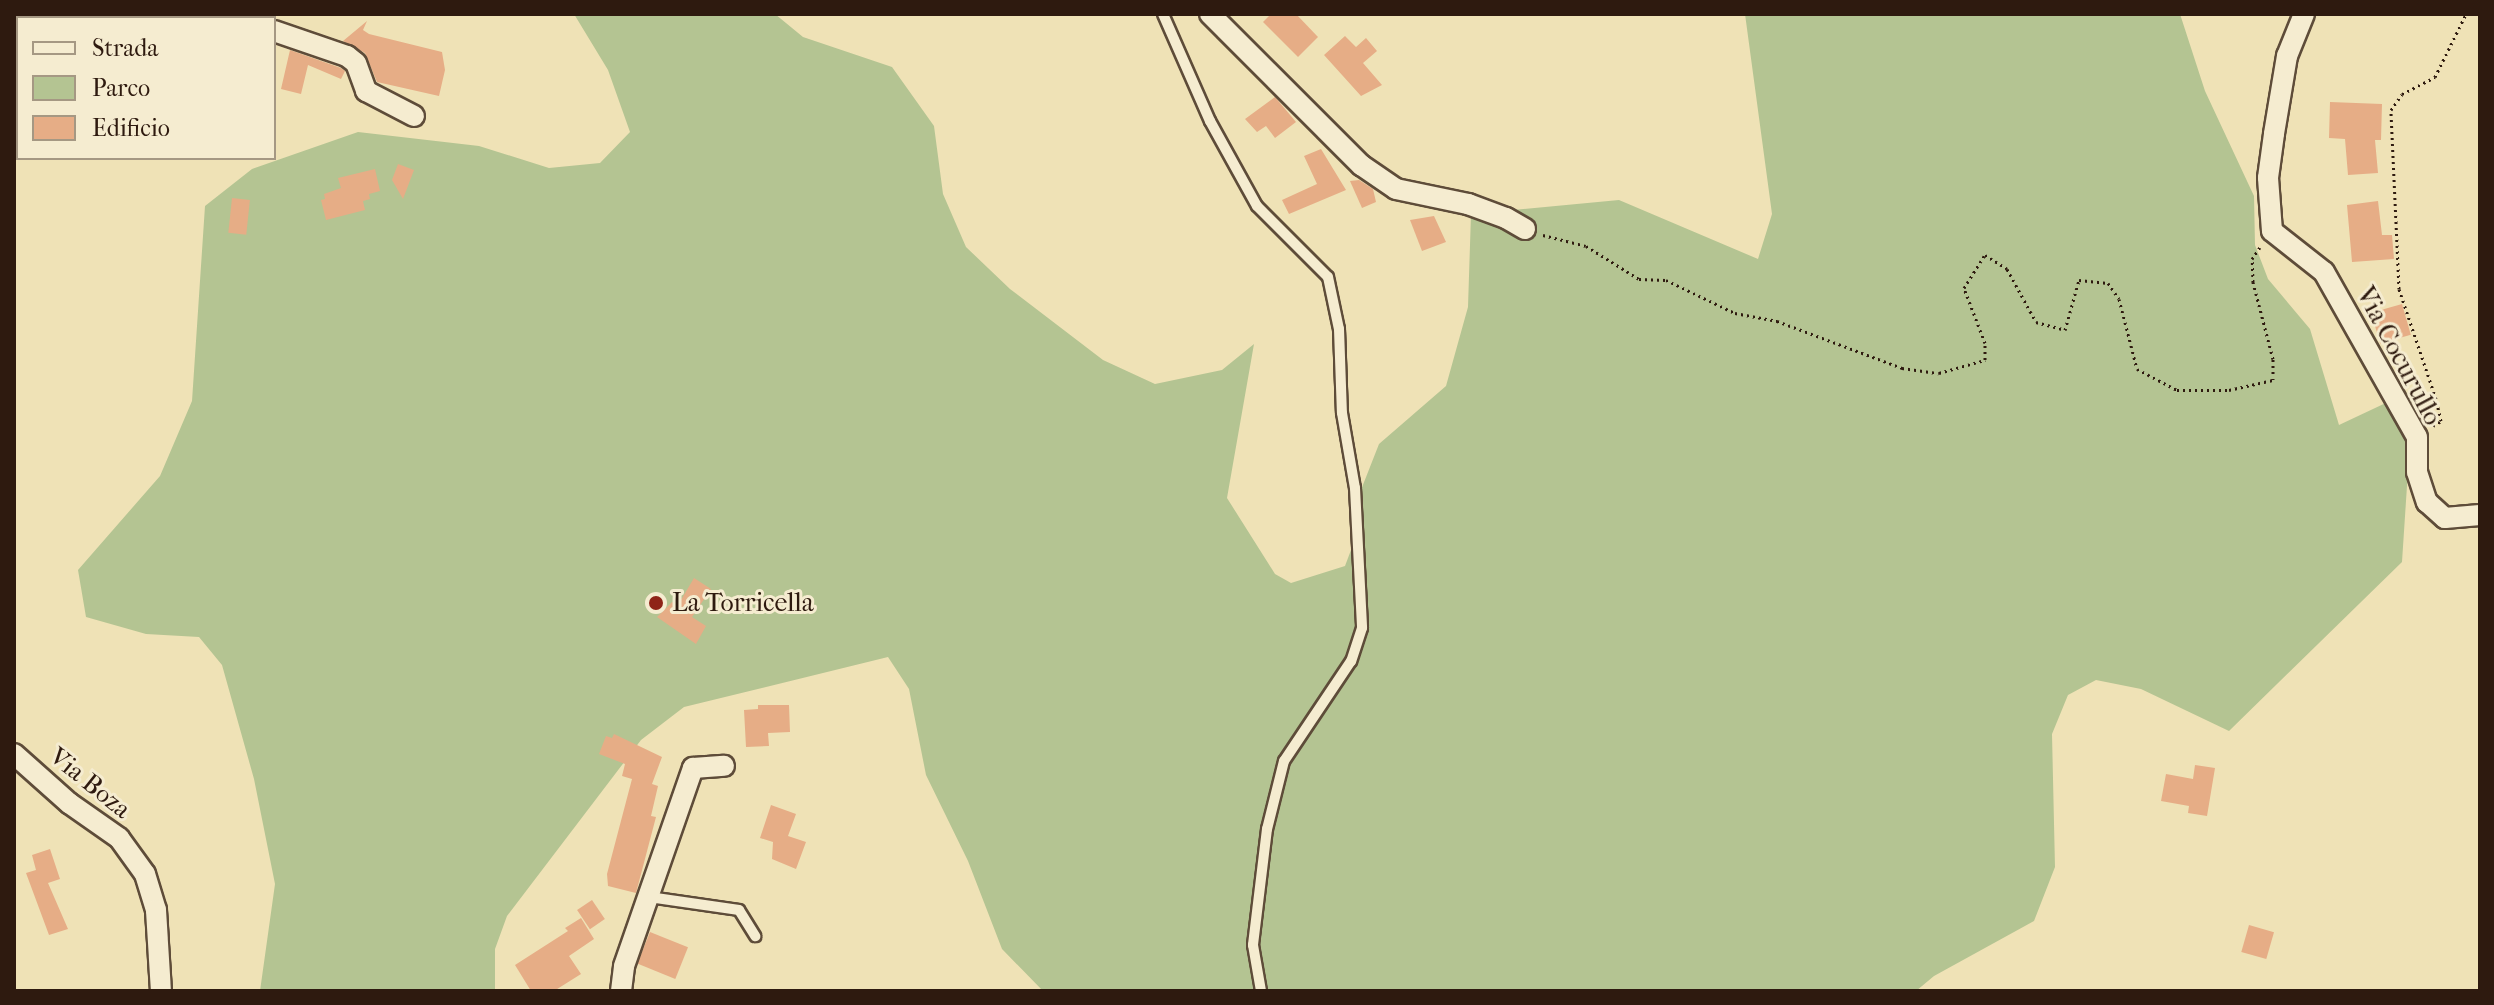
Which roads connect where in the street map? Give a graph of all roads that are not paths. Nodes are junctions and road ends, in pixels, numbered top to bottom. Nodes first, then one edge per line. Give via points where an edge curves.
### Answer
1 (1163, 14) edge
2 (1210, 14) edge
3 (2304, 14) edge
4 (276, 32) edge
5 (414, 116) dead end
6 (1525, 229) road end
7 (2480, 515) edge
8 (14, 754) edge
9 (724, 766) dead end
10 (649, 897) junction
11 (755, 936) dead end
12 (161, 991) edge
13 (621, 991) edge
14 (1261, 991) edge

1 - 14 lane via 1210,121 1257,206 1328,277 1339,329 1342,413 1355,488 1362,628 1351,661 1284,761 1267,829 1253,945
2 - 6 street via 1307,114 1396,189 1468,204
3 - 7 street, Via Cocurullo via 2287,56 2274,134 2268,178 2272,231 2324,272 2417,437 2417,472 2427,502 2445,518
4 - 5 street via 347,56 356,63 366,91
8 - 12 street, Via Boza via 119,838 145,874 156,910
9 - 10 street via 693,768
10 - 11 lane via 739,910
10 - 13 street via 624,966

